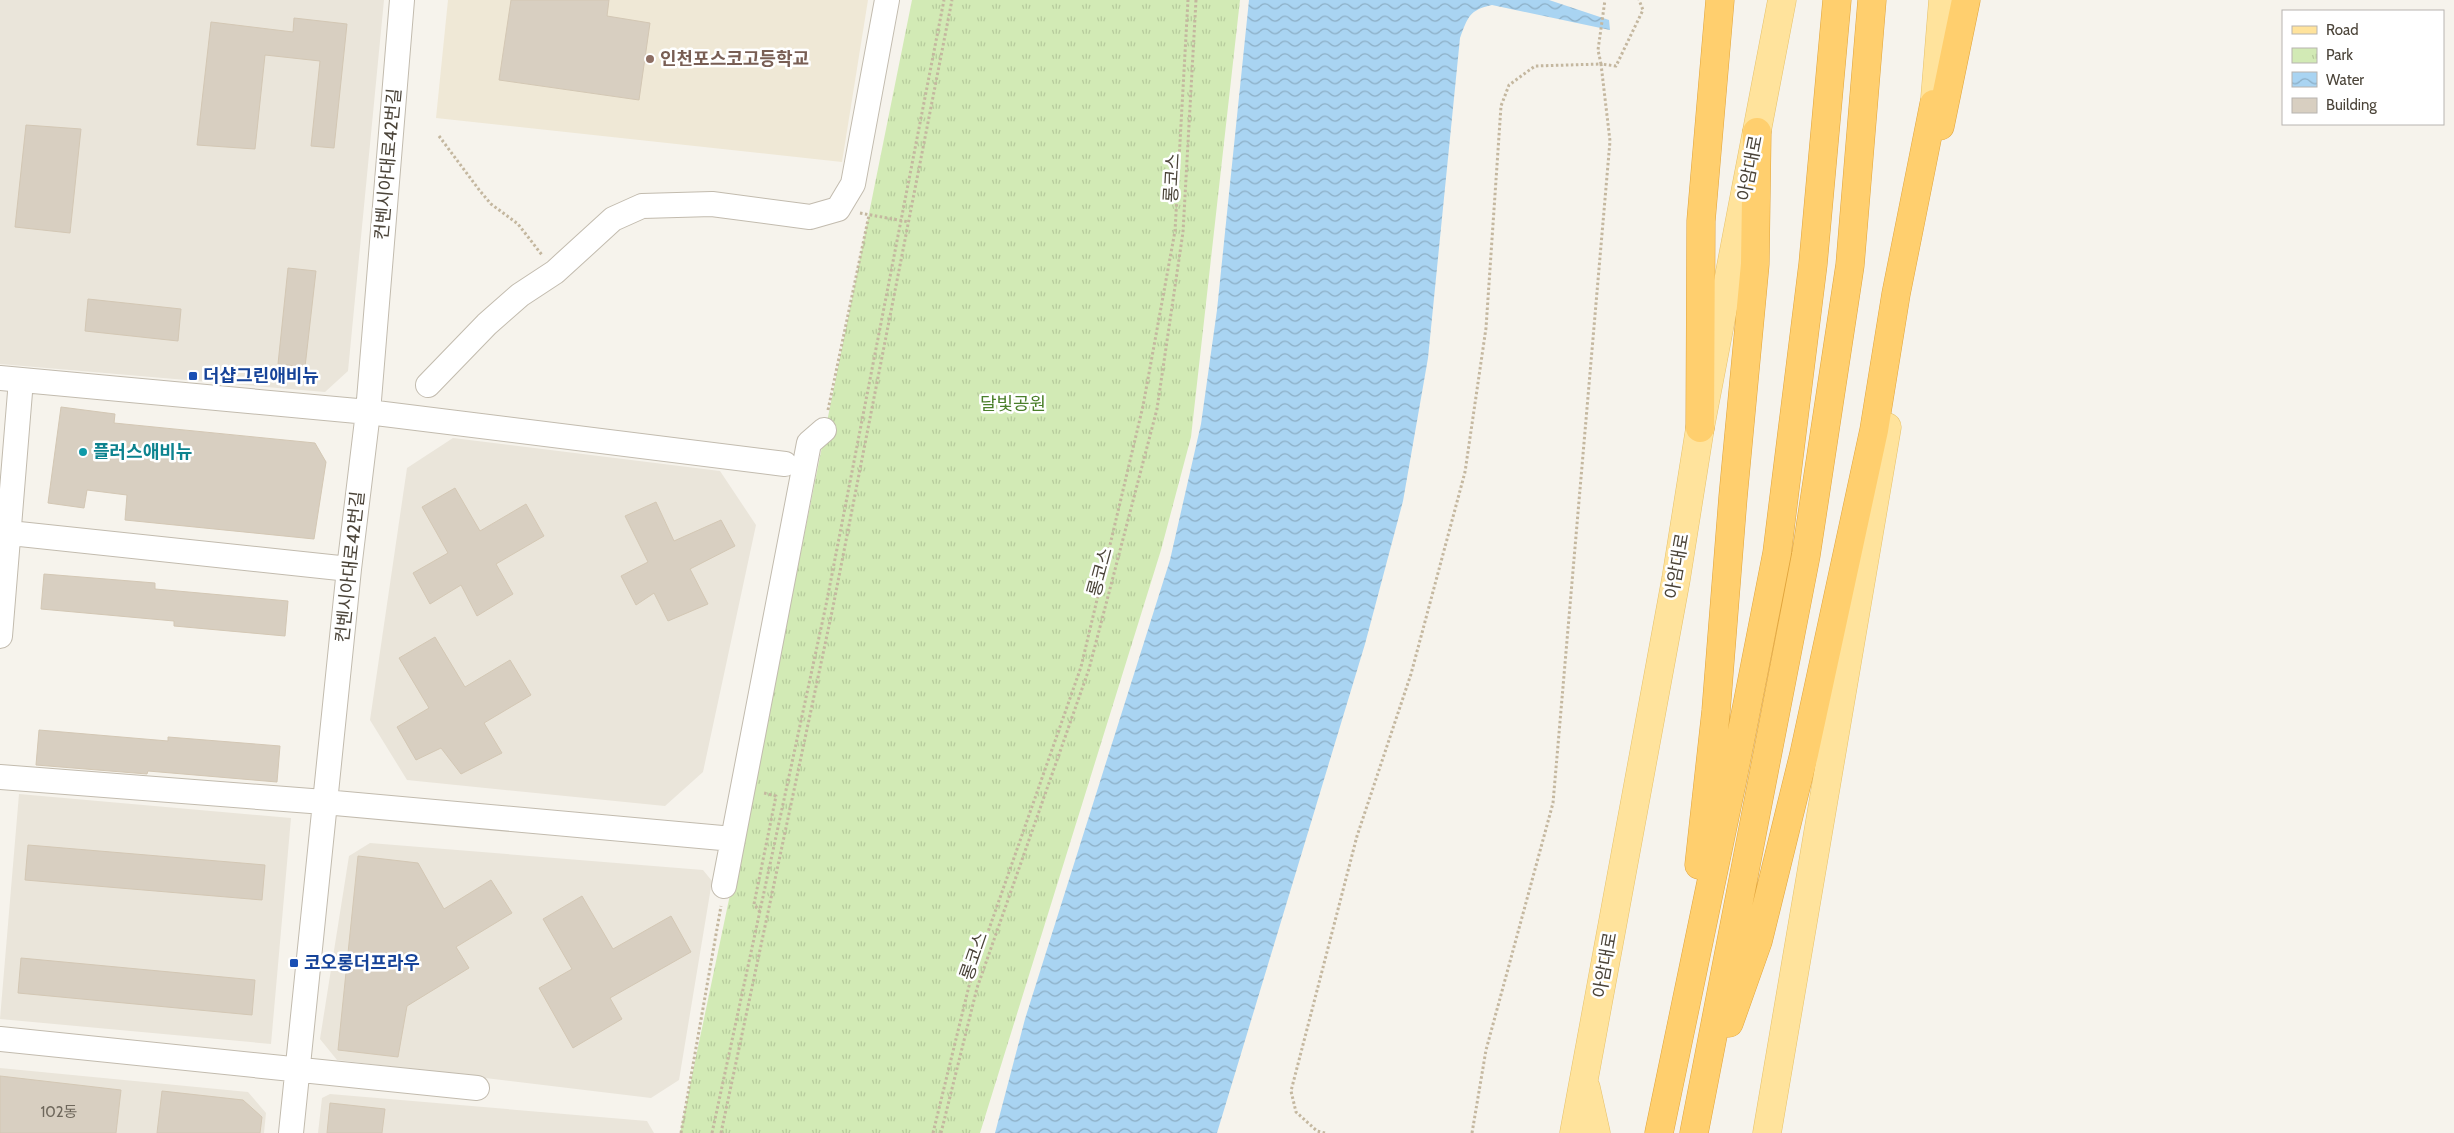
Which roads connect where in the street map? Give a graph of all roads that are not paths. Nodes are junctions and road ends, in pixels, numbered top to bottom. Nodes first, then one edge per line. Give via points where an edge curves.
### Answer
1 (402, 0) edge
2 (886, 0) edge
3 (1720, 0) edge
4 (1782, 0) edge
5 (1837, 0) edge
6 (1872, 0) edge
7 (1943, 0) edge
8 (1966, 0) edge
9 (1934, 104) junction
10 (1757, 132) junction
11 (1929, 179) junction
12 (11, 379) edge
13 (428, 385) dead end
14 (368, 412) junction
15 (1700, 428) junction
16 (824, 430) road end
17 (785, 464) dead end
18 (4, 533) edge
19 (349, 570) junction
20 (0, 636) edge
21 (0, 777) edge
22 (324, 802) junction
23 (734, 840) junction
24 (724, 886) road end
25 (0, 1039) edge
26 (1679, 1039) junction
27 (299, 1069) junction
28 (1584, 1080) junction
29 (477, 1088) dead end
30 (1699, 1106) junction
31 (291, 1133) edge
32 (1574, 1133) edge
33 (1596, 1133) edge
34 (1659, 1133) edge
35 (1694, 1133) edge
36 (1767, 1133) edge

1 - 14 street, 컨벤시아대로42번길
2 - 13 street via 854,184 838,209 810,217 712,204 642,206 613,219 555,272 520,295
3 - 15 highway via 1701,221
4 - 10 main road, 아암대로
5 - 26 highway via 1814,264 1777,554
6 - 30 highway via 1850,265 1806,555
7 - 9 main road
8 - 11 highway
9 - 11 main road
9 - 30 highway via 1896,294 1874,430 1804,754 1758,940
10 - 15 main road, 아암대로
10 - 26 highway via 1755,264 1716,711
11 - 36 main road
12 - 14 street
12 - 18 street
14 - 17 street
14 - 19 street, 컨벤시아대로42번길
15 - 28 main road, 아암대로 via 1676,579
16 - 23 street via 809,443
18 - 19 street
18 - 20 street
19 - 22 street, 컨벤시아대로42번길
21 - 22 street
22 - 23 street
22 - 27 street, 컨벤시아대로42번길
23 - 24 street
25 - 27 street
26 - 34 highway
27 - 29 street
27 - 31 street, 컨벤시아대로42번길
28 - 32 main road, 아암대로
28 - 33 main road
30 - 35 highway

